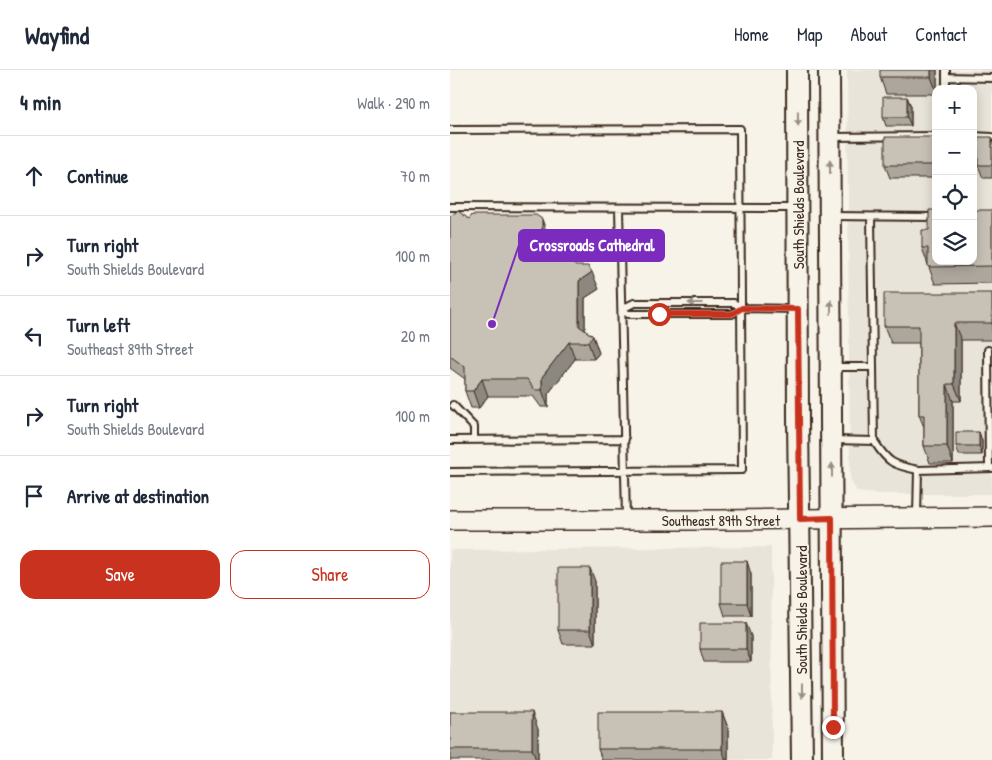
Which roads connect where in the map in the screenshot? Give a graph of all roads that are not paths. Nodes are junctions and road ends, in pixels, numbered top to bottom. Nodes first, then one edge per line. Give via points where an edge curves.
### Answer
1 (797, 70) edge
2 (829, 70) edge
3 (946, 74) edge
4 (992, 78) edge
5 (450, 130) edge
6 (932, 136) edge
7 (977, 136) edge
8 (992, 137) edge
9 (830, 138) junction
10 (450, 207) edge
11 (619, 208) junction
12 (740, 208) junction
13 (798, 208) junction
14 (830, 216) junction
15 (871, 217) junction
16 (932, 217) edge
17 (742, 308) junction
18 (622, 309) junction
19 (798, 309) junction
20 (988, 350) dead end
21 (831, 367) junction
22 (872, 367) junction
23 (990, 379) edge
24 (453, 405) dead end
25 (625, 439) junction
26 (450, 440) edge
27 (474, 440) junction
28 (832, 440) junction
29 (874, 441) junction
30 (991, 468) edge
31 (626, 470) junction
32 (918, 470) junction
33 (450, 472) edge
34 (992, 517) edge
35 (832, 518) junction
36 (918, 518) junction
37 (800, 519) junction
38 (450, 520) edge
39 (626, 520) junction
40 (802, 760) edge
41 (833, 760) edge

1 -> 13 main road, South Shields Boulevard
2 - 9 main road, South Shields Boulevard
3 - 4 lane
5 - 12 lane via 740,129
6 - 9 lane
7 - 8 lane
14 -> 9 main road, South Shields Boulevard
10 - 11 lane
11 - 12 lane
11 - 18 lane
12 - 13 lane
12 - 17 lane
13 - 14 main road
13 - 19 main road, South Shields Boulevard
14 - 15 lane
21 -> 14 main road, South Shields Boulevard
15 - 16 lane
15 - 22 lane
17 -> 18 lane via 734,303 634,303
17 - 18 lane via 732,314 628,314
17 - 19 lane
17 - 31 lane via 742,470
18 - 25 lane
19 - 37 main road, South Shields Boulevard
20 - 23 lane
21 - 22 lane
21 - 28 main road, South Shields Boulevard
22 - 29 lane
23 - 30 lane
24 - 27 lane via 474,427
25 - 27 lane
25 - 31 lane
26 - 27 lane
28 - 29 lane
35 -> 28 main road, South Shields Boulevard
29 - 32 lane via 896,465
30 - 32 lane
31 - 33 lane
31 - 39 lane
32 - 36 lane
34 - 36 main road, Southeast 89th Street
35 - 36 main road, Southeast 89th Street
35 - 37 main road, Southeast 89th Street
35 - 41 main road, South Shields Boulevard
37 - 39 main road, Southeast 89th Street
37 -> 40 main road, South Shields Boulevard
38 - 39 main road, Southeast 89th Street

